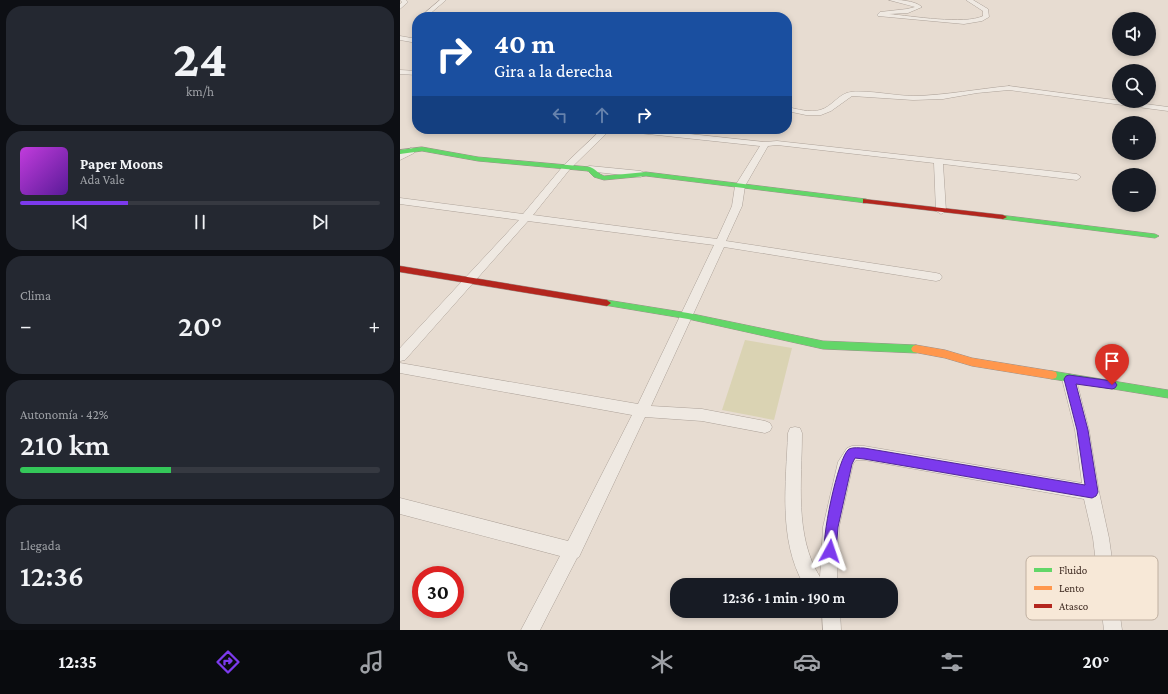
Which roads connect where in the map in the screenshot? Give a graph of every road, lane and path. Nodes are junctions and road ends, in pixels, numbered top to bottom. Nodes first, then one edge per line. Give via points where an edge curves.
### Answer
1 (403, 0) edge
2 (443, 0) edge
3 (892, 0) edge
4 (969, 0) edge
5 (400, 7) edge
6 (429, 12) edge
7 (402, 37) edge
8 (412, 40) edge
9 (400, 72) edge
10 (412, 72) edge
11 (1168, 109) edge
12 (792, 110) edge
13 (601, 134) edge
14 (668, 134) edge
15 (765, 144) junction
16 (411, 151) junction
17 (400, 152) edge
18 (400, 158) edge
19 (938, 162) junction
20 (566, 166) junction
21 (1077, 177) dead end
22 (740, 186) junction
23 (400, 201) edge
24 (941, 211) junction
25 (525, 218) junction
26 (1155, 236) dead end
27 (720, 243) junction
28 (400, 269) edge
29 (936, 277) dead end
30 (469, 280) junction
31 (688, 316) junction
32 (400, 356) edge
33 (400, 368) edge
34 (1069, 379) junction
35 (1168, 394) edge
36 (642, 411) junction
37 (766, 428) dead end
38 (795, 433) dead end
39 (1092, 492) junction
40 (400, 506) edge
41 (573, 551) junction
42 (1103, 556) edge
43 (811, 578) edge
44 (828, 578) edge
45 (831, 618) edge
46 (1112, 620) edge
47 (530, 630) edge
48 (832, 630) edge
49 (1113, 630) edge

1 - 5 street via 405,2
2 - 6 street
3 - 4 street via 916,4 919,7 908,11 882,13 881,16 964,22 986,17 986,10
7 - 8 street
9 - 10 street
11 - 12 street via 1009,88 943,97 851,94 824,112
13 - 20 street
14 - 15 street
15 - 19 street via 785,144
15 - 22 street
16 - 17 street
16 - 18 street
16 - 20 street via 422,149 478,159
19 - 21 street
19 - 24 street
20 - 22 street via 590,169 598,177 610,179 646,174
20 - 25 street
22 - 24 street
22 - 27 street via 737,206
23 - 25 street
24 - 26 street
25 - 27 street
25 - 30 street
27 - 29 street
27 - 31 street
28 - 30 street
30 - 31 street
30 - 32 street
31 - 34 street via 823,345 910,348
31 - 36 street
33 - 36 street
34 - 35 street
34 - 39 street via 1082,430
36 - 37 street via 702,415
36 - 41 street
38 - 43 street via 794,529 798,551
39 - 42 street
39 - 44 street via 852,453 846,462 831,527
40 - 41 street
41 - 47 street
45 - 48 street
46 - 49 street

